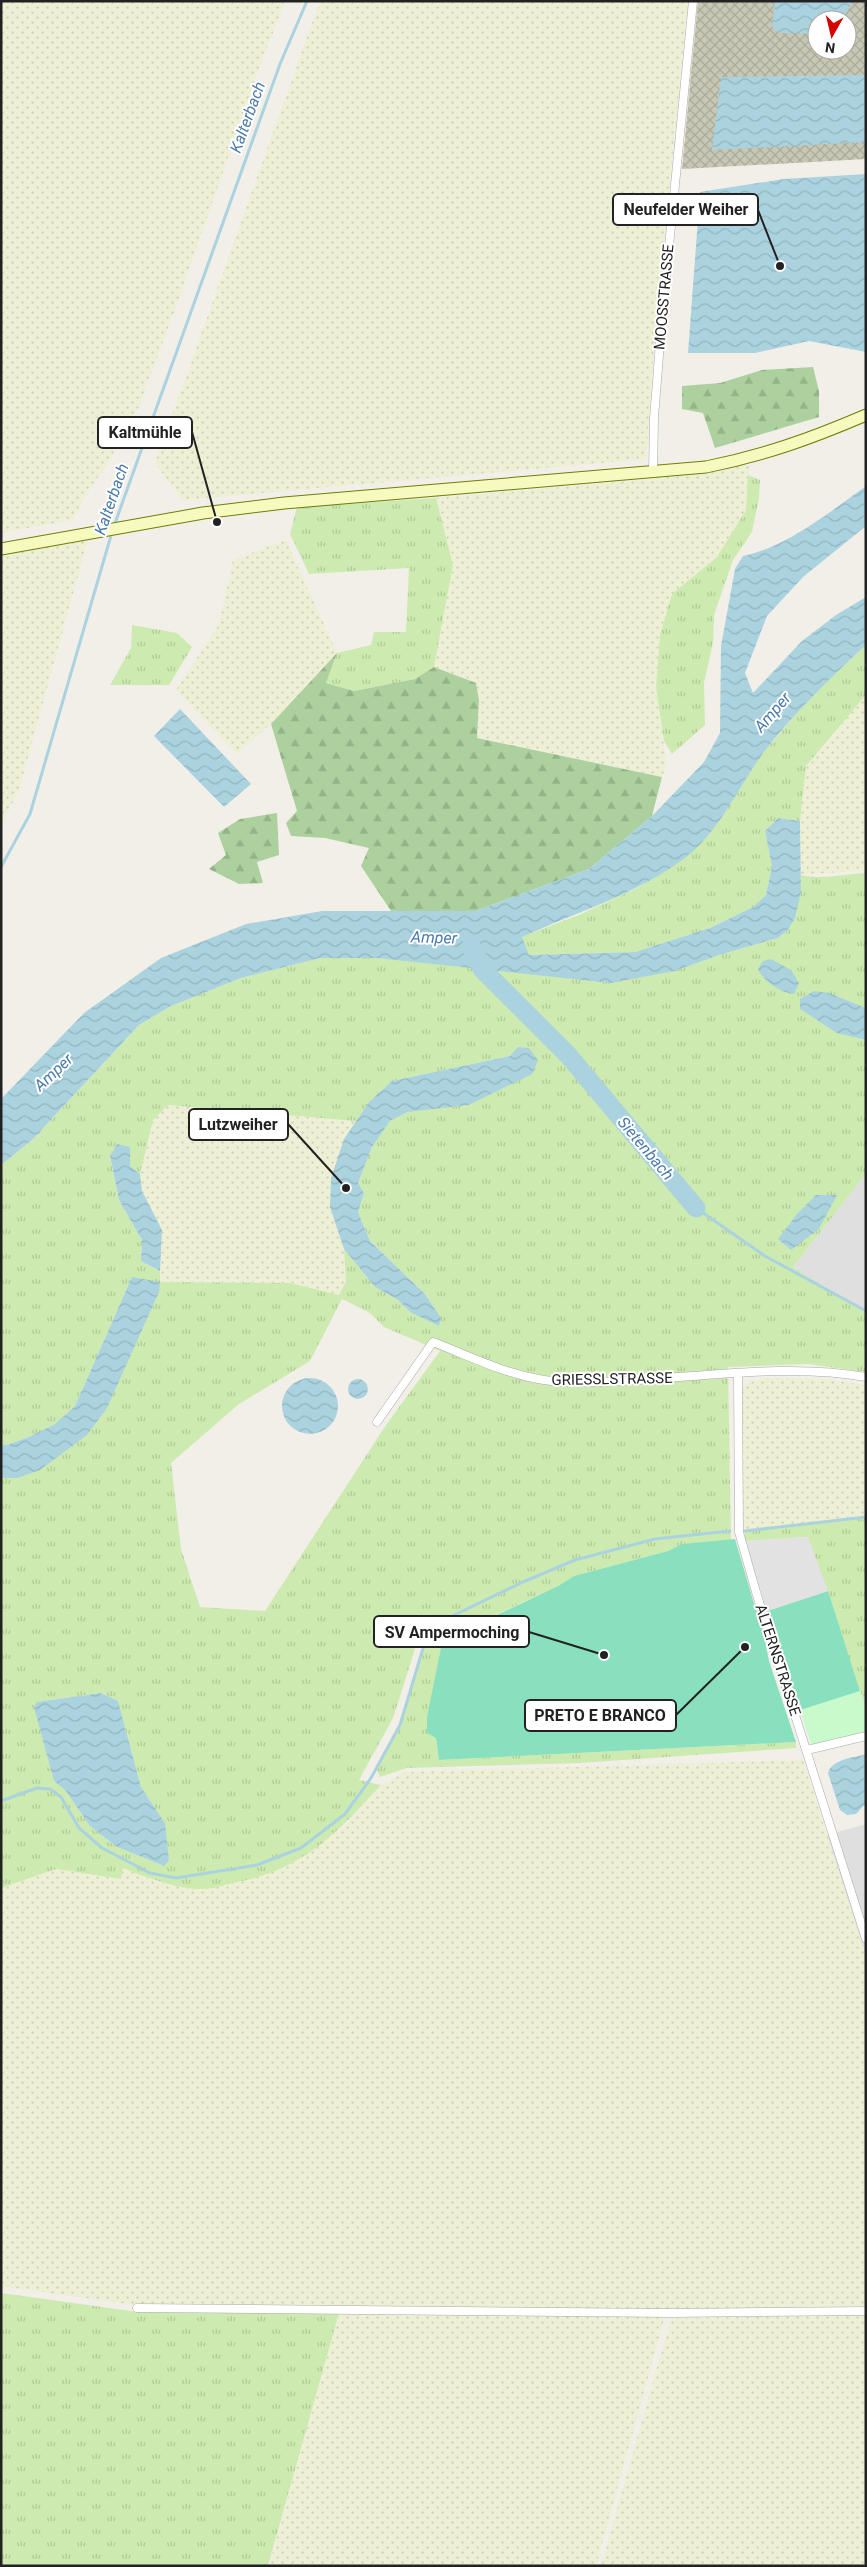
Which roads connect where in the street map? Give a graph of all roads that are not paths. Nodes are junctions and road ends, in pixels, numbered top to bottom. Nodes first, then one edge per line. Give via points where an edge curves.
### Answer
1 (693, 1) edge
2 (866, 416) edge
3 (653, 473) junction
4 (1, 549) edge
5 (738, 1374) junction
6 (866, 1377) edge
7 (377, 1422) dead end
8 (866, 1736) edge
9 (807, 1750) junction
10 (866, 1938) edge
11 (137, 2308) dead end
12 (866, 2311) edge

1 - 3 street, MOOSSTRASSE via 662,318
2 - 3 main road via 805,441 750,458
3 - 4 main road via 284,503 137,524
5 - 6 street, GRIESSLSTRASSE via 817,1370
5 - 7 street, GRIESSLSTRASSE via 598,1382 543,1380 501,1370 433,1342
5 - 9 street, ALTERNSTRASSE via 739,1532
8 - 9 street
9 - 10 street, ALTERNSTRASSE
11 - 12 street via 670,2313

